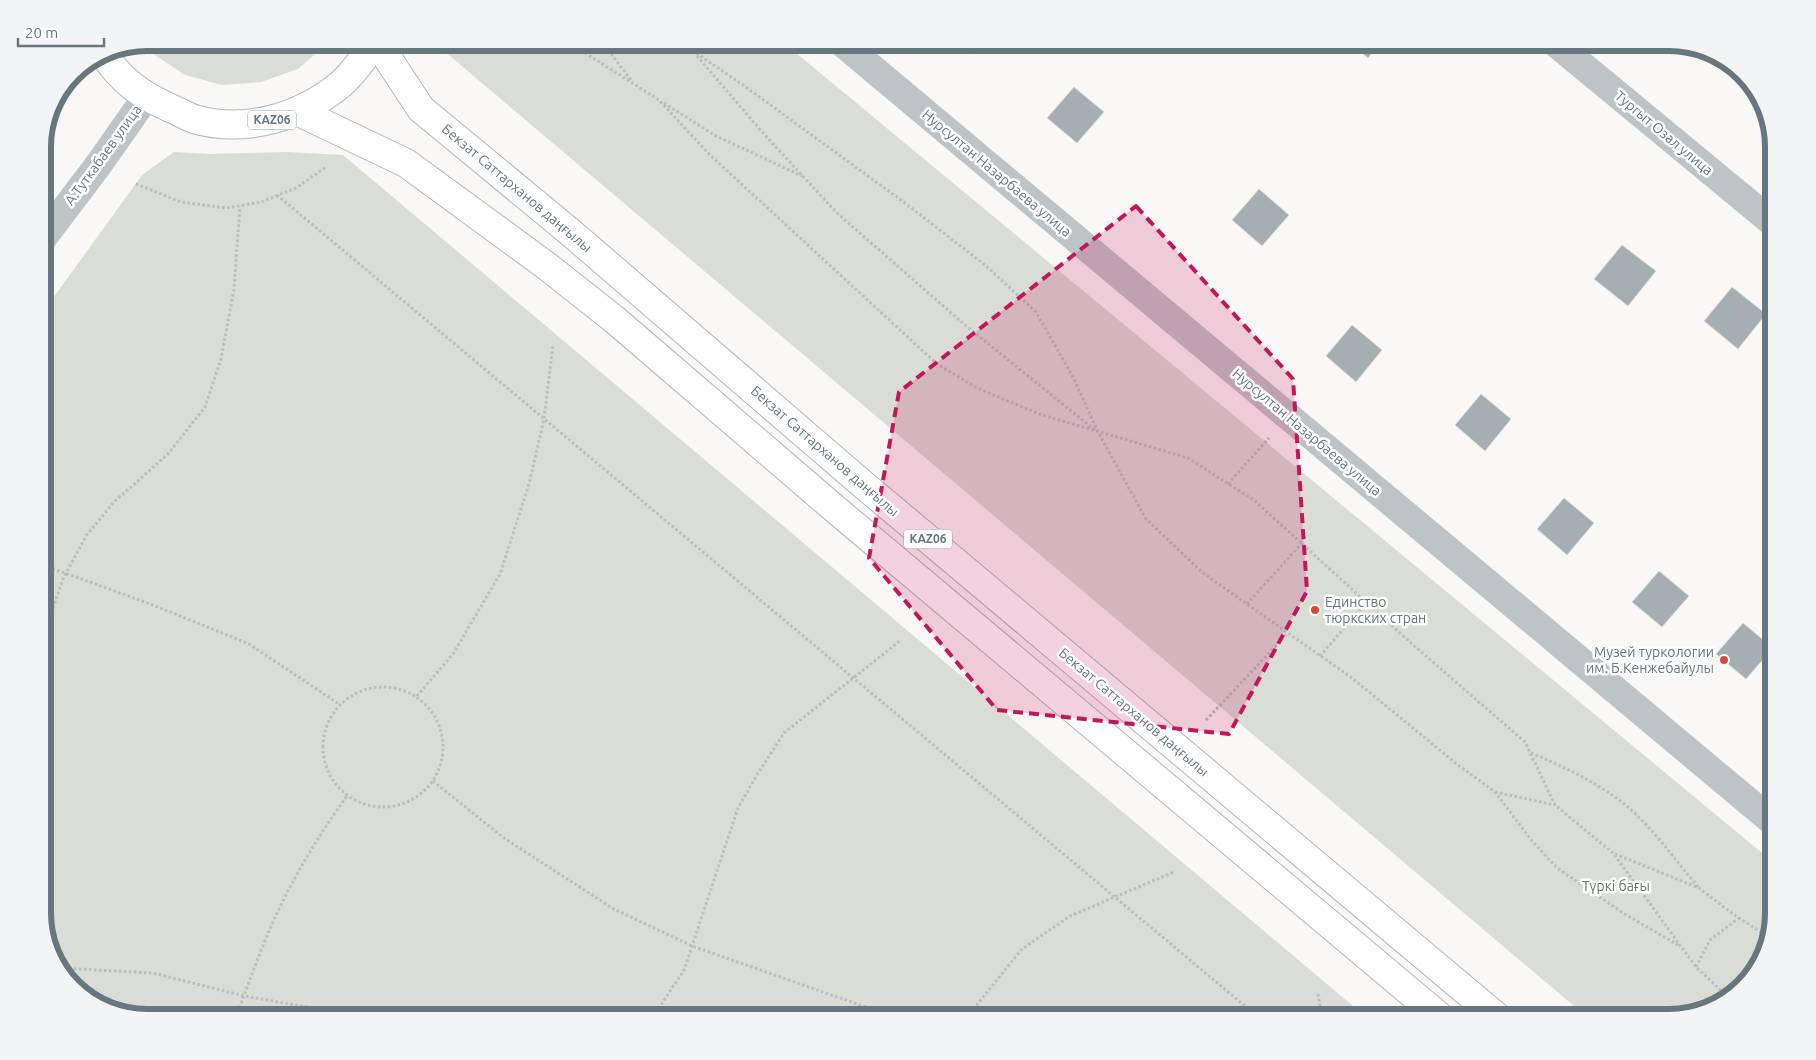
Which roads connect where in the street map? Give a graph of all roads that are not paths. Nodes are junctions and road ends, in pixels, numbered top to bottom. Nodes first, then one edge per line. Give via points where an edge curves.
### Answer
1 (370, 51) edge
2 (382, 51) edge
3 (852, 51) edge
4 (1565, 51) edge
5 (107, 60) edge
6 (146, 97) junction
7 (297, 111) junction
8 (1765, 216) edge
9 (51, 227) edge
10 (1765, 814) edge
11 (1429, 1009) edge
12 (1486, 1009) edge

1 - 7 main road, KАZ06 via 342,83
2 - 12 main road, Бекзат Саттарханов даңғылы / KАZ06 via 421,109
3 - 10 street, Нурсултан Назарбаева улица
4 - 8 street, Тургыт Озал улица
5 - 6 main road, KАZ06 via 126,82
6 - 7 main road, KАZ06 via 194,119 220,123 272,120
6 - 9 street, А.Туткабаев улица
7 - 11 main road, KАZ06 via 406,163 608,314

